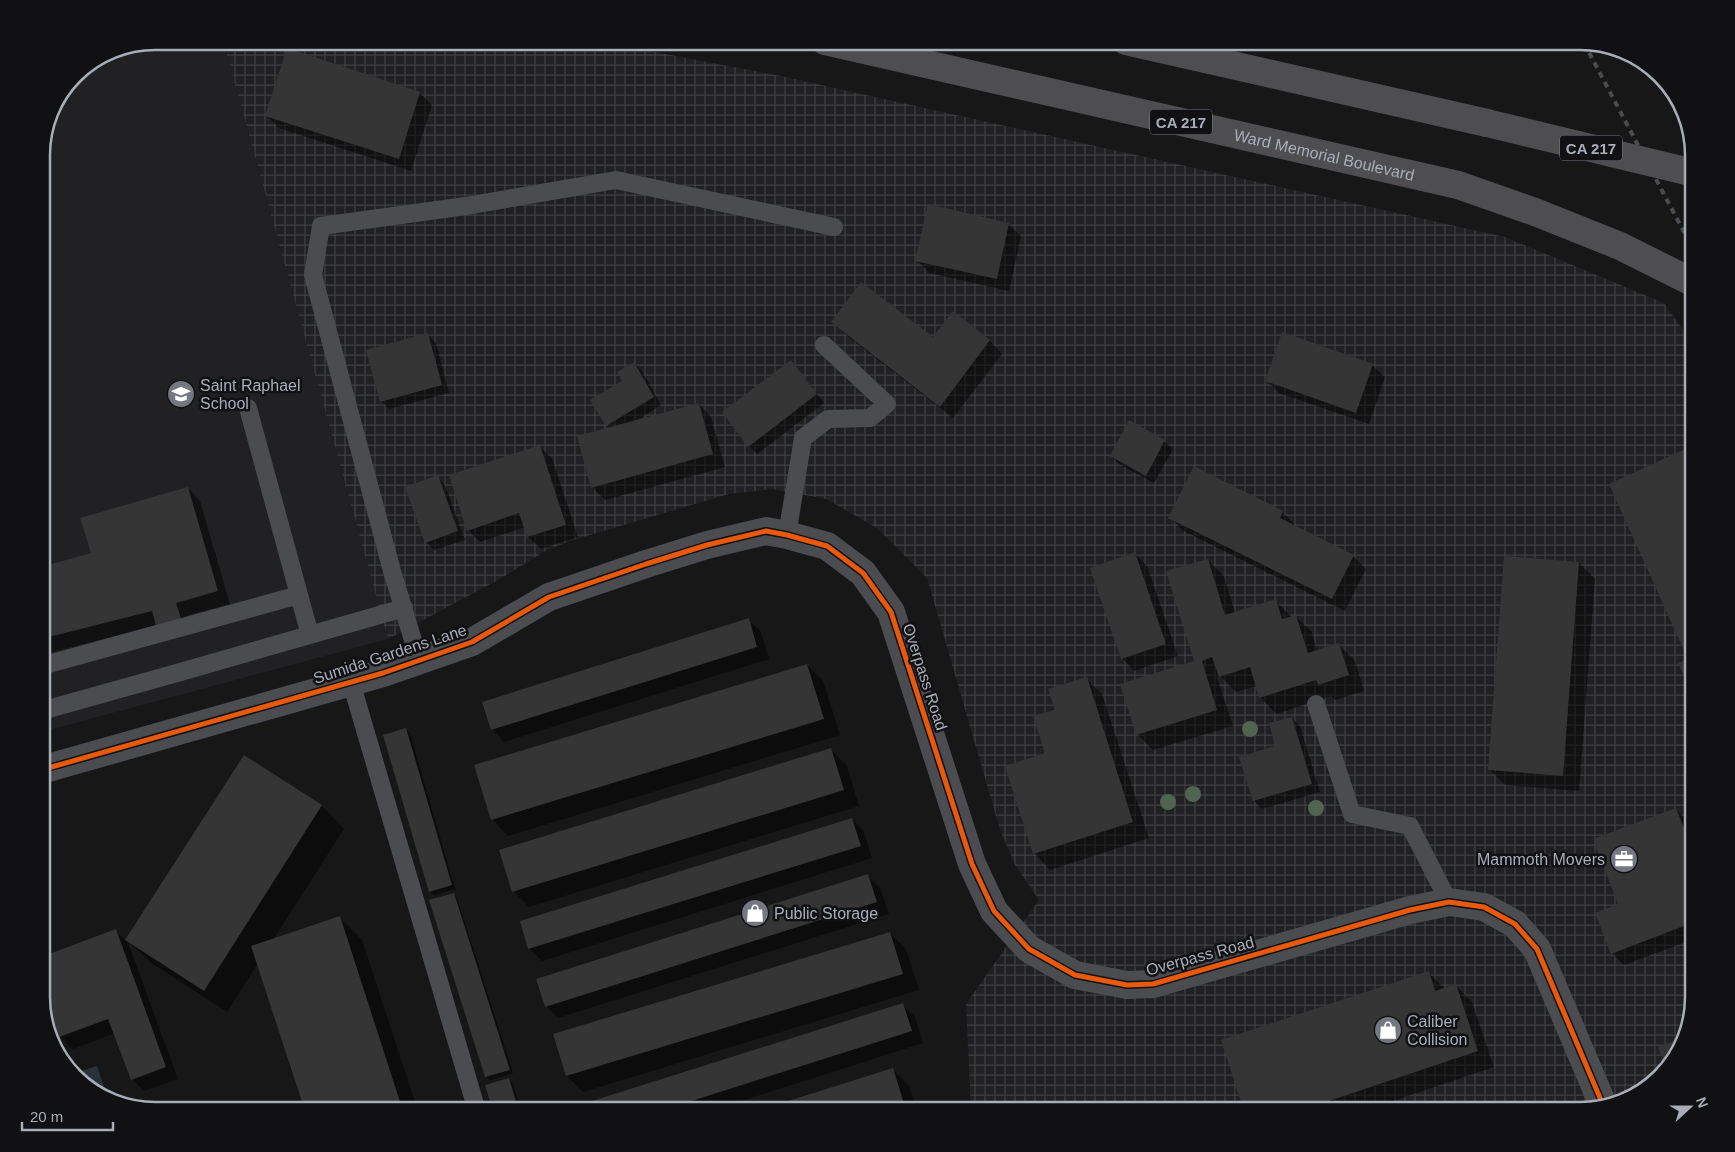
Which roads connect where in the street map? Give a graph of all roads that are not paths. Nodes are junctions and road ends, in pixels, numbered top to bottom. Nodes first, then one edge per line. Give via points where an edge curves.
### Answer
1 (865, 50) edge
2 (1166, 50) edge
3 (1685, 171) edge
4 (834, 227) dead end
5 (1685, 278) edge
6 (824, 345) dead end
7 (248, 408) dead end
8 (777, 533) junction
9 (299, 595) junction
10 (404, 608) junction
11 (310, 635) junction
12 (419, 660) junction
13 (50, 664) edge
14 (351, 682) junction
15 (1316, 704) dead end
16 (50, 709) edge
17 (50, 768) edge
18 (1449, 902) junction
19 (1601, 1099) edge
20 (474, 1102) edge

1 - 5 highway, Ward Memorial Boulevard / CA 217 via 1458,185 1620,246
2 - 3 highway, CA 217, bridge
4 - 10 lane via 616,180 466,206 321,226 313,275
6 - 8 lane via 886,404 870,418 828,419 803,438
7 - 9 lane
8 - 12 street, Sumida Gardens Lane via 698,547 549,597 472,642
8 - 18 street, Overpass Road via 828,546 863,573 891,612 972,864 994,911 1029,949 1075,975 1127,985 1152,984 1410,910
9 - 11 lane
9 - 13 lane
10 - 11 lane
10 - 12 lane
11 - 16 lane
12 - 14 street, Sumida Gardens Lane
14 - 17 street, Sumida Gardens Lane
14 - 20 lane
15 - 18 lane via 1352,814 1410,826
18 - 19 street, Overpass Road via 1484,907 1515,924 1537,949

